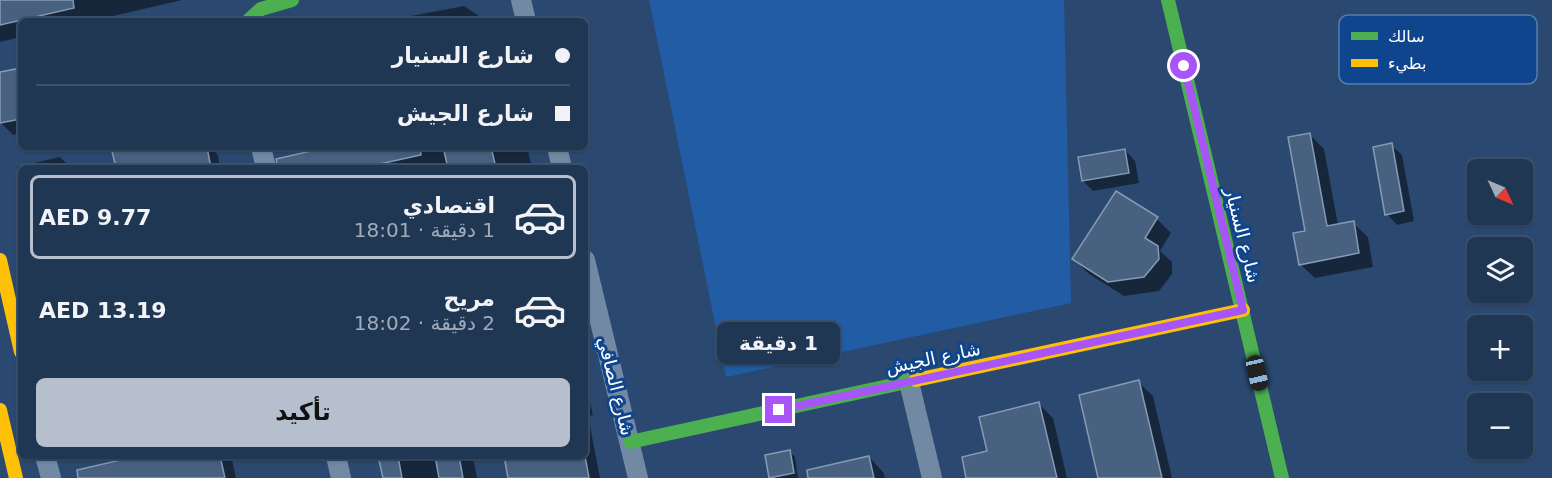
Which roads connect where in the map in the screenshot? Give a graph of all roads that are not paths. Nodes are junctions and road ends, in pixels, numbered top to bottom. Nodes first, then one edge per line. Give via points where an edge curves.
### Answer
1 (292, 0) edge
2 (520, 0) edge
3 (1168, 0) edge
4 (251, 18) edge
5 (525, 18) edge
6 (262, 150) edge
7 (558, 150) edge
8 (265, 165) edge
9 (561, 165) edge
10 (0, 260) edge
11 (588, 272) edge
12 (1243, 310) junction
13 (18, 339) edge
14 (909, 382) junction
15 (0, 410) edge
16 (630, 442) junction
17 (46, 459) edge
18 (337, 459) edge
19 (16, 478) edge
20 (51, 478) edge
21 (341, 478) edge
22 (638, 478) edge
23 (932, 478) edge
24 (1281, 478) edge

1 - 4 street via 261,9
2 - 5 street
3 - 12 street, شارع السنيار
6 - 8 street
7 - 9 street
10 - 13 street
11 - 16 street, شارع الصافي
12 - 14 street, شارع الجيش
12 - 24 street, شارع السنيار
14 - 16 street, شارع الجيش
14 - 23 street
15 - 19 street
16 - 22 street, شارع الصافي
17 - 20 street
18 - 21 street

